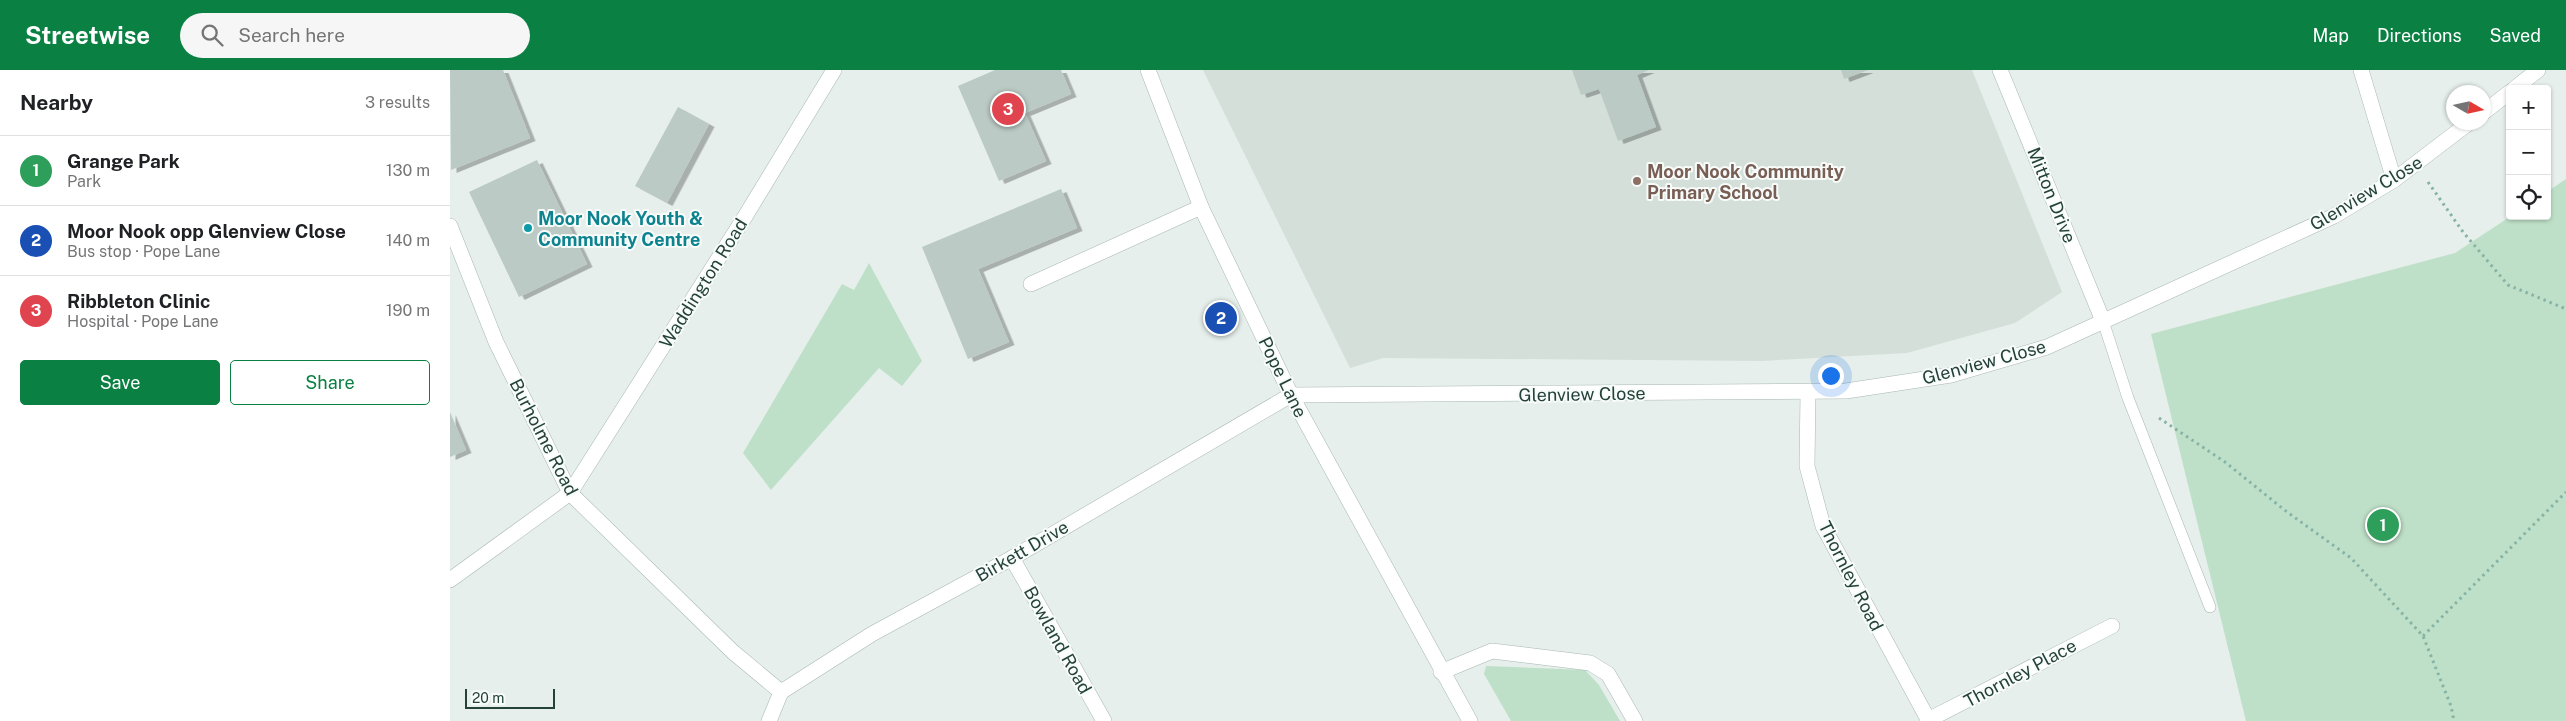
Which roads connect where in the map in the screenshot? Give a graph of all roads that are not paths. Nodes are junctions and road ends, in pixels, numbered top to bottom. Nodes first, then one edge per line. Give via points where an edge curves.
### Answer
1 (834, 70) edge
2 (1148, 70) edge
3 (2000, 70) edge
4 (2361, 70) edge
5 (2538, 70) edge
6 (2519, 85) edge
7 (2506, 95) edge
8 (2491, 107) edge
9 (2460, 130) edge
10 (2394, 180) junction
11 (1202, 207) junction
12 (450, 226) edge
13 (1032, 284) dead end
14 (2104, 321) junction
15 (1808, 392) junction
16 (1291, 395) junction
17 (570, 494) junction
18 (1012, 558) junction
19 (450, 580) edge
20 (2210, 607) dead end
21 (2112, 626) dead end
22 (1442, 672) junction
23 (781, 692) junction
24 (1928, 720) edge
25 (769, 721) edge
26 (1104, 721) edge
27 (1470, 721) edge
28 (1635, 721) edge

1 - 17 street, Waddington Road
2 - 11 street, Pope Lane
3 - 14 street, Mitton Drive
4 - 10 street
5 - 6 street
7 - 8 street
9 - 10 street, Glenview Close
10 - 14 street, Glenview Close via 2334,216
11 - 13 street
11 - 16 street, Pope Lane
12 - 17 street, Burholme Road via 496,342
14 - 15 street, Glenview Close via 2047,348 1951,375 1846,391
14 - 20 lane via 2128,398
15 - 16 street, Glenview Close
15 - 24 street, Thornley Road via 1806,466 1823,526
16 - 18 street, Birkett Drive
16 - 22 street, Pope Lane
17 - 19 street
17 - 23 street, Burholme Road via 733,652
18 - 23 street, Birkett Drive via 872,634
18 - 26 street, Bowland Road
21 - 24 street, Thornley Place
22 - 27 street, Pope Lane
22 - 28 street via 1492,651 1590,662 1608,674
23 - 25 street

